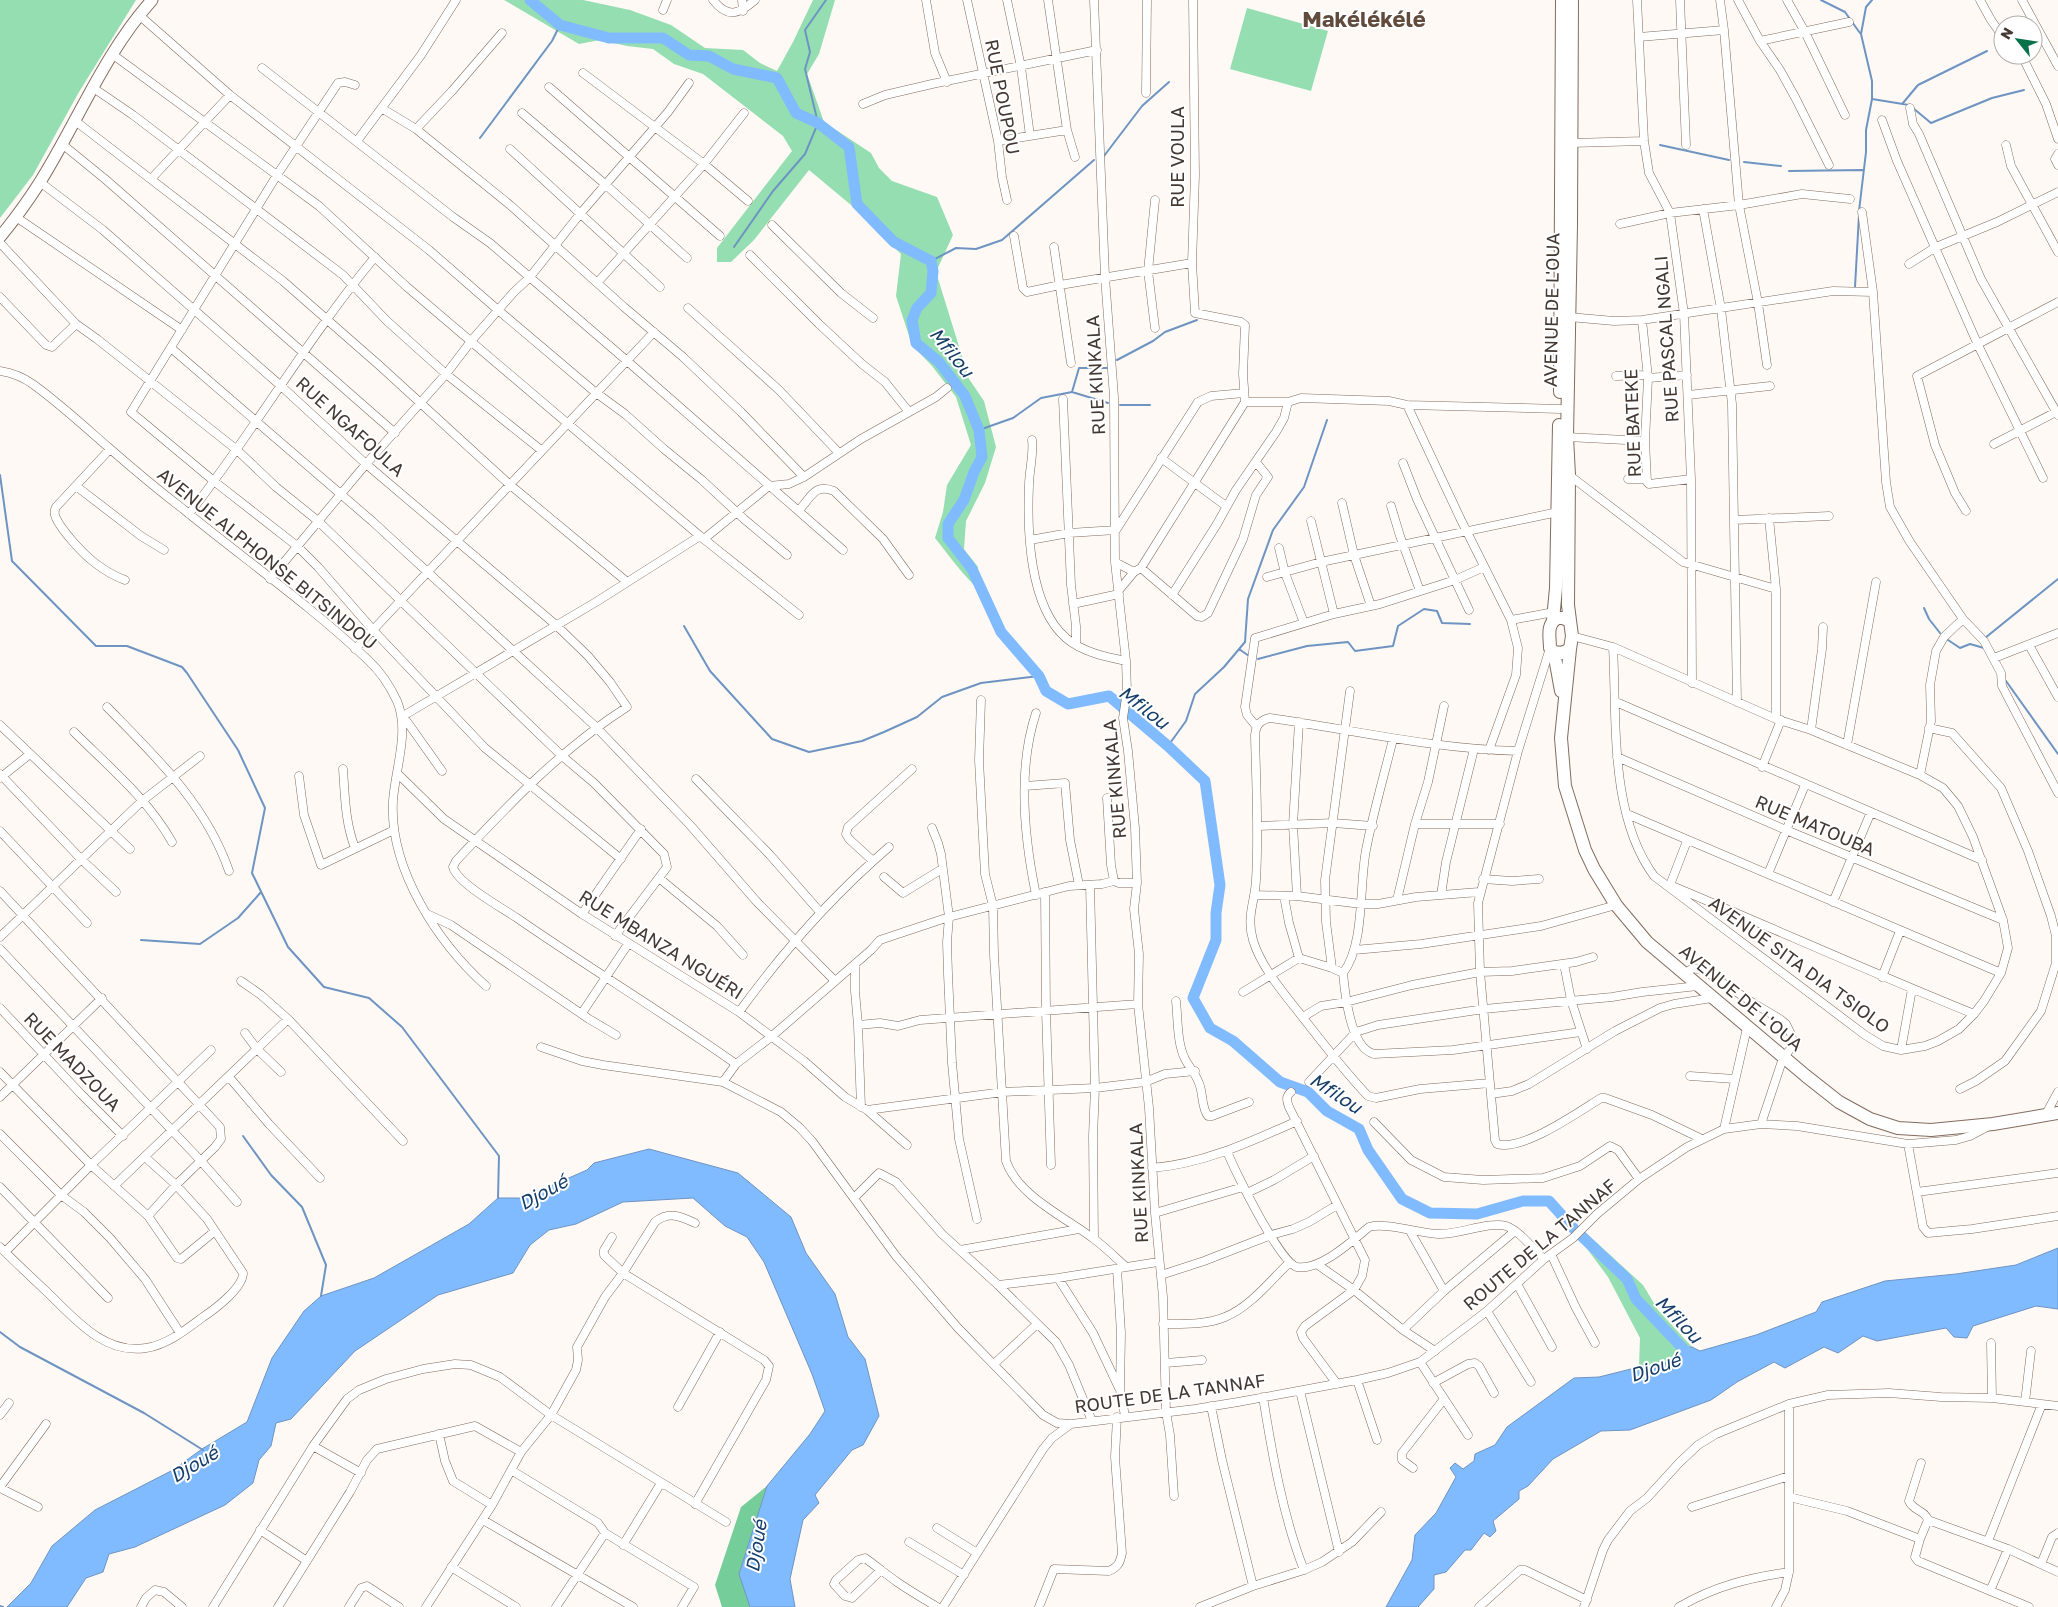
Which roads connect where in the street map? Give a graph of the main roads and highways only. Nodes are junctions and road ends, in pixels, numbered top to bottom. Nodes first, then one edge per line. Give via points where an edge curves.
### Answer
1 (1562, 0) edge
2 (1572, 0) edge
3 (1553, 616) junction
4 (1570, 621) junction
5 (1571, 642) junction
6 (1552, 650) junction
7 (1563, 704) junction
8 (2052, 1114) edge

1 - 3 main road, AVENUE DE L'OUA via 1560,409
2 - 4 main road, AVENUE DE L'OUA via 1567,437
3 - 4 main road
3 - 6 main road, AVENUE DE L'OUA via 1549,634
4 - 5 main road, AVENUE DE L'OUA
5 - 6 main road via 1562,653
5 - 7 main road, AVENUE DE L'OUA
6 - 7 main road, AVENUE DE L'OUA
7 - 8 main road, AVENUE DE L'OUA via 1561,738 1565,786 1585,850 1616,905 1647,942 1747,1028 1839,1102 1883,1124 1914,1131 1954,1129

